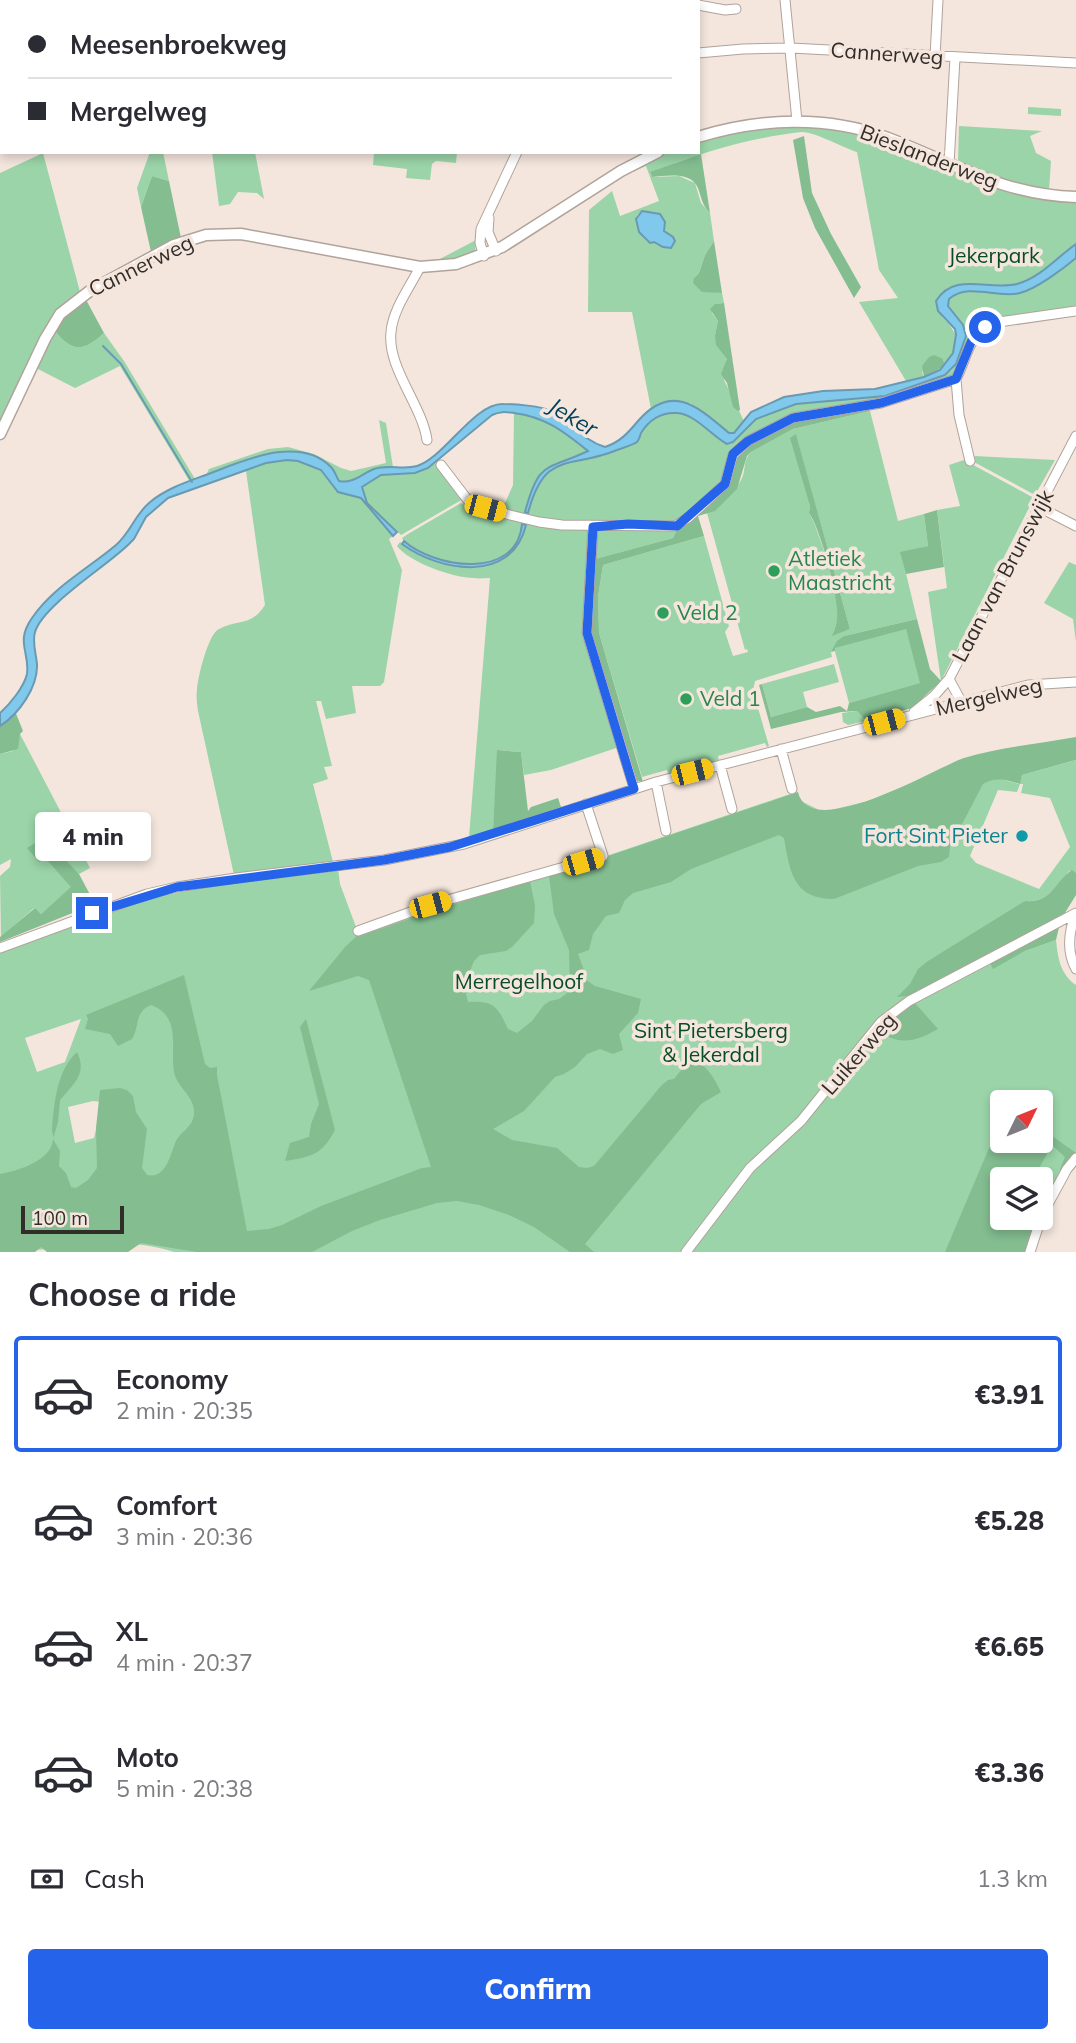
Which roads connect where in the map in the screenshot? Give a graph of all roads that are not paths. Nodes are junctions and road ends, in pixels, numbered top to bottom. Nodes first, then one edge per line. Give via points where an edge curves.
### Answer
1 (785, 0) edge
2 (938, 0) edge
3 (700, 5) edge
4 (736, 9) dead end
5 (791, 48) junction
6 (700, 53) edge
7 (935, 57) junction
8 (955, 58) junction
9 (1076, 63) edge
10 (797, 121) junction
11 (700, 137) edge
12 (516, 154) edge
13 (654, 154) edge
14 (949, 164) junction
15 (1076, 197) edge
16 (489, 216) junction
17 (496, 251) junction
18 (484, 256) junction
19 (420, 267) junction
20 (1076, 311) edge
21 (956, 379) junction
22 (0, 434) edge
23 (1076, 436) edge
24 (427, 440) dead end
25 (970, 461) dead end
26 (441, 466) dead end
27 (1039, 507) junction
28 (1076, 526) edge
29 (593, 527) junction
30 (949, 679) junction
31 (1076, 682) edge
32 (934, 696) junction
33 (962, 703) junction
34 (937, 708) junction
35 (912, 714) junction
36 (781, 749) junction
37 (720, 765) junction
38 (656, 782) junction
39 (634, 789) junction
40 (792, 789) dead end
41 (586, 804) junction
42 (732, 809) dead end
43 (666, 831) dead end
44 (1076, 913) edge
45 (358, 931) dead end
46 (0, 948) edge
47 (1076, 969) edge
48 (1076, 1158) edge
49 (1053, 1195) edge
50 (1037, 1230) edge
51 (686, 1252) edge
52 (1030, 1252) edge

1 - 5 street
2 - 7 street
3 - 4 street
5 - 6 street, Cannerweg
5 - 7 street, Cannerweg
5 - 10 street
7 - 8 street, Cannerweg
8 - 9 street, Cannerweg
8 - 14 street
10 - 11 main road, Bieslanderweg via 749,125
10 - 14 main road, Bieslanderweg via 874,133
12 - 16 street
13 - 17 main road
14 - 15 main road, Bieslanderweg via 1011,189
16 - 17 street via 488,232
16 - 18 street via 479,236
17 - 18 main road, Cannerweg
18 - 19 main road, Cannerweg via 442,267
19 - 22 main road, Cannerweg via 241,234 206,235 174,245 91,290 60,314
19 - 24 street via 390,334 392,352
20 - 21 street via 988,325 972,340
21 - 25 street
21 - 29 street via 881,403 793,418 748,441 733,454 725,484 677,526
23 - 27 street, Laan van Brunswijk
26 - 29 street via 474,505 539,522
27 - 28 street
27 - 30 street, Laan van Brunswijk
29 - 39 street via 587,633
30 - 32 street, Laan van Brunswijk
30 - 33 street, Laan van Brunswijk
31 - 33 street, Mergelweg via 1028,685
32 - 34 street
32 - 35 street, Laan van Brunswijk
33 - 34 street, Mergelweg
34 - 35 street, Mergelweg
35 - 36 street, Mergelweg
36 - 37 street, Mergelweg
36 - 40 street
37 - 38 street, Mergelweg
37 - 42 street
38 - 39 street, Mergelweg
38 - 43 street
39 - 41 street, Mergelweg
41 - 45 street via 603,856 542,877 430,905
41 - 46 street, Mergelweg via 441,849 167,889
44 - 47 street via 1069,945
44 - 51 street, Luikerweg via 885,1018 801,1121 750,1168
48 - 49 street
50 - 52 street

